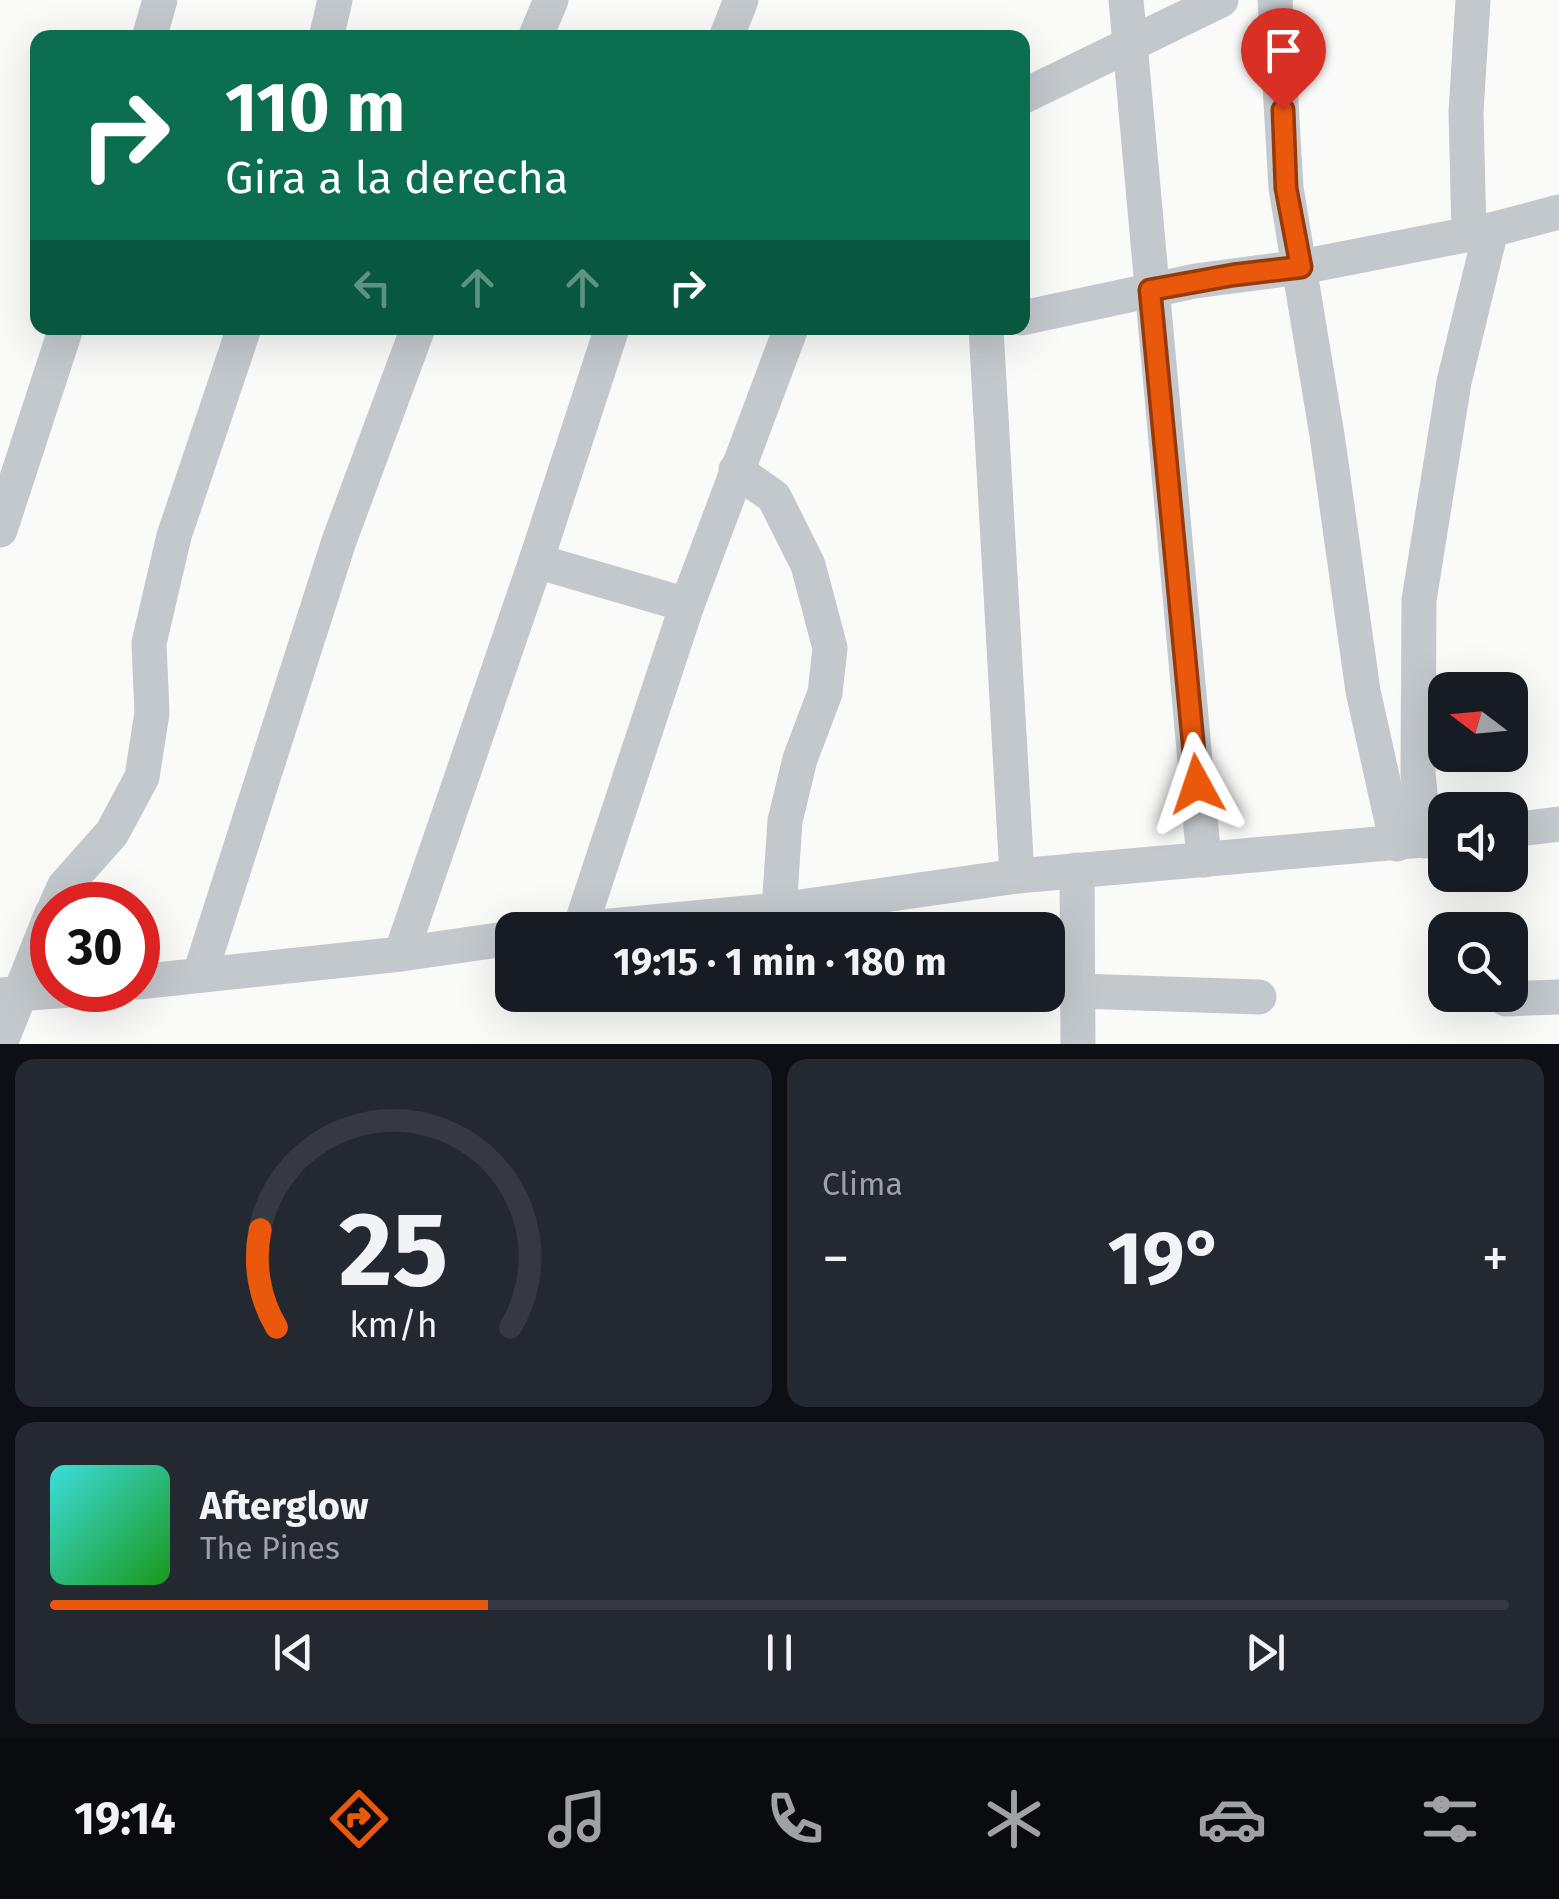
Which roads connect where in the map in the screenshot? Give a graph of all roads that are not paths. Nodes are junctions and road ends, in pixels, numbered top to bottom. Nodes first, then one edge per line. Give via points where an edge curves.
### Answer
1 (160, 0) edge
2 (335, 0) edge
3 (551, 0) edge
4 (742, 0) edge
5 (1126, 0) edge
6 (1221, 0) edge
7 (1275, 0) edge
8 (1473, 0) edge
9 (152, 30) edge
10 (328, 30) edge
11 (538, 30) edge
12 (729, 30) edge
13 (1030, 94) edge
14 (1559, 212) edge
15 (1480, 232) junction
16 (1301, 267) junction
17 (1150, 290) junction
18 (1030, 316) edge
19 (64, 335) edge
20 (242, 335) edge
21 (415, 335) edge
22 (610, 335) edge
23 (788, 335) edge
24 (986, 335) edge
25 (736, 470) junction
26 (0, 530) edge
27 (536, 561) junction
28 (687, 605) junction
29 (1559, 824) edge
30 (1528, 828) edge
31 (1422, 841) edge
32 (1204, 860) junction
33 (1077, 870) junction
34 (1017, 876) junction
35 (69, 882) edge
36 (780, 910) junction
37 (580, 912) edge
38 (758, 912) edge
39 (495, 940) edge
40 (402, 954) junction
41 (30, 955) edge
42 (200, 974) junction
43 (160, 979) edge
44 (1078, 991) junction
45 (9, 995) edge
46 (1260, 997) dead end
47 (1559, 998) edge
48 (1528, 999) edge
49 (0, 1044) edge
50 (1078, 1044) edge

1 - 9 street
2 - 10 street
3 - 11 street
4 - 12 street
5 - 17 street
6 - 13 street
7 - 16 street via 1286,188
8 - 15 street via 1466,112
14 - 15 street
15 - 16 street
15 - 31 street via 1419,600
16 - 17 street
16 - 31 street via 1363,691
17 - 18 street
17 - 32 street
19 - 26 street
20 - 35 street via 174,536 149,643 152,712 142,778 112,833
21 - 42 street via 339,541
22 - 27 street
23 - 25 street
24 - 34 street
25 - 28 street
25 - 36 street via 774,497 808,565 830,648 825,693 785,822
27 - 28 street
27 - 40 street
28 - 37 street
29 - 30 street
31 - 32 street
32 - 33 street
33 - 34 street
33 - 44 street
34 - 36 street
36 - 38 street
39 - 40 street
40 - 42 street
41 - 45 street
42 - 43 street
44 - 46 street
44 - 50 street
45 - 49 street
47 - 48 street

